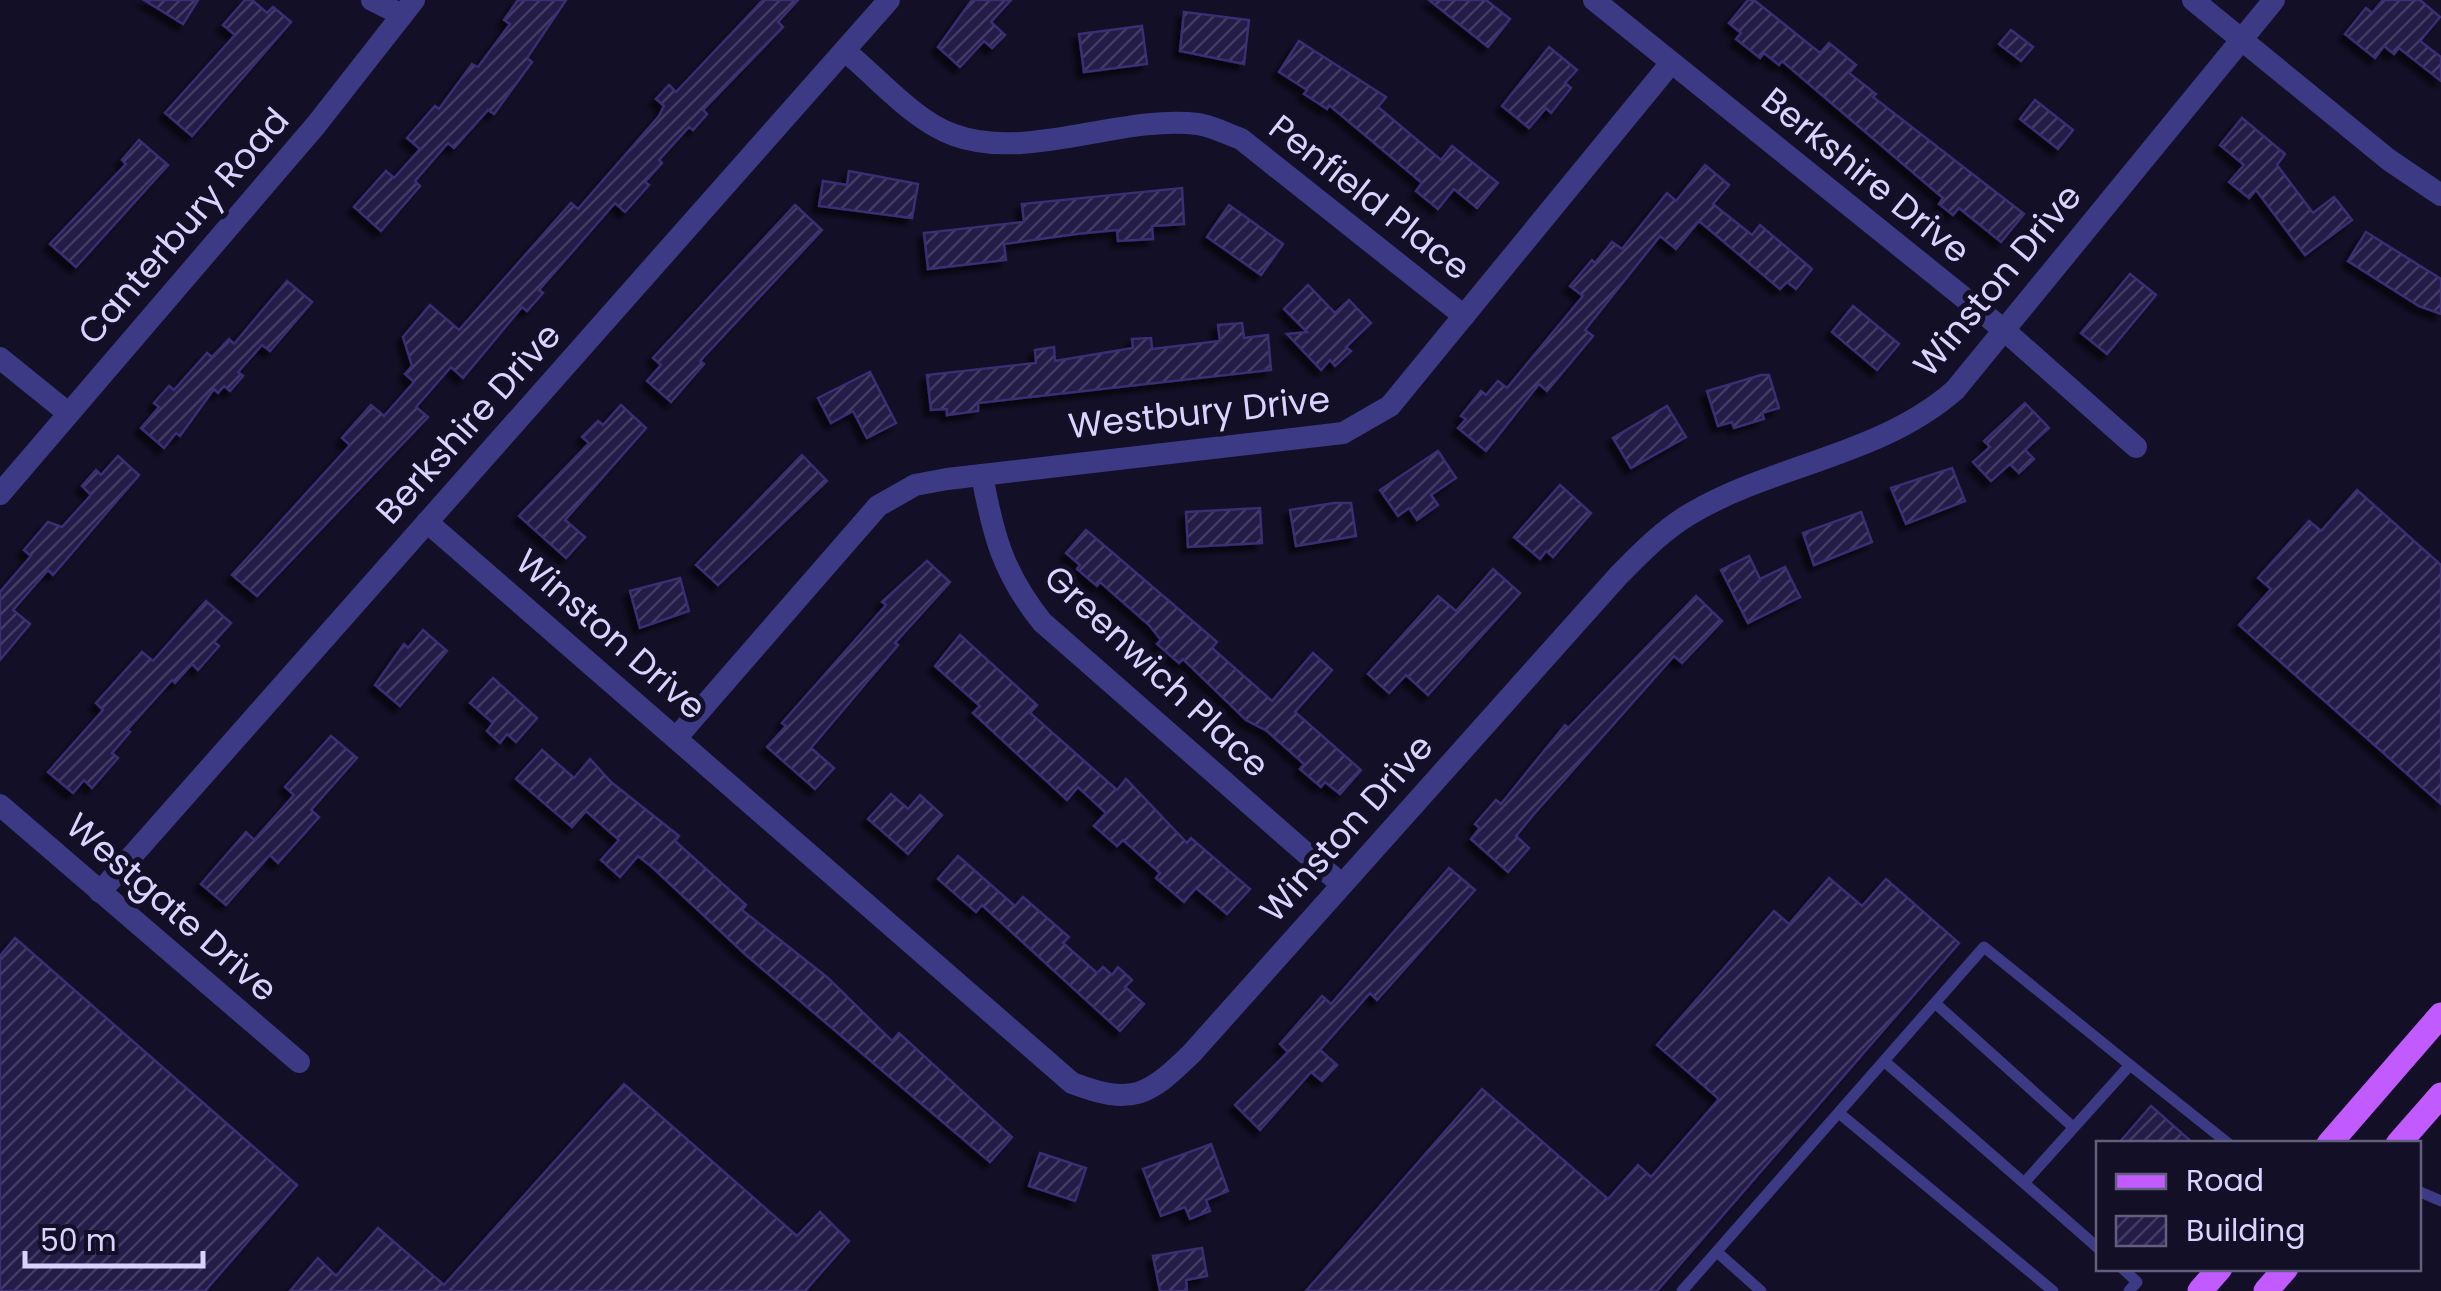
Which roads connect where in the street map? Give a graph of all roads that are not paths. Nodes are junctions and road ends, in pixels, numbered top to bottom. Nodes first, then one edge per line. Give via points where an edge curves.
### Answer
1 (372, 0) edge
2 (889, 0) edge
3 (1594, 0) edge
4 (2193, 0) edge
5 (2274, 0) edge
6 (408, 8) edge
7 (2242, 39) junction
8 (845, 50) junction
9 (1670, 63) junction
10 (2441, 196) edge
11 (1464, 316) junction
12 (2004, 330) junction
13 (0, 358) edge
14 (68, 414) junction
15 (2136, 446) dead end
16 (982, 474) junction
17 (0, 494) edge
18 (427, 522) junction
19 (677, 737) junction
20 (0, 805) edge
21 (1340, 884) junction
22 (100, 892) junction
23 (1935, 1003) junction
24 (2441, 1015) edge
25 (299, 1062) dead end
26 (1884, 1062) junction
27 (2130, 1064) junction
28 (2441, 1095) edge
29 (1839, 1112) junction
30 (2073, 1126) junction
31 (2226, 1141) edge
32 (2333, 1141) edge
33 (2401, 1141) edge
34 (2024, 1183) junction
35 (2096, 1246) edge
36 (1716, 1252) junction
37 (2125, 1271) edge
38 (2217, 1271) edge
39 (2283, 1271) edge
40 (1682, 1291) edge
41 (1761, 1291) edge
42 (2054, 1291) edge
43 (2129, 1291) edge
44 (2200, 1291) edge
45 (2266, 1291) edge

1 - 6 street
2 - 8 street, Berkshire Drive
3 - 9 street, Berkshire Drive
4 - 7 street
5 - 7 street, Winston Drive
6 - 14 street, Canterbury Road
7 - 10 street
7 - 12 street, Winston Drive
8 - 11 street, Penfield Place via 956,136 1012,141 1200,124 1241,139
8 - 18 street, Berkshire Drive
9 - 11 street, Westbury Drive
9 - 12 street, Berkshire Drive
11 - 16 street, Westbury Drive via 1390,406 1343,433
12 - 15 street, Berkshire Drive
12 - 21 street, Winston Drive via 1928,413 1724,497 1660,535
13 - 14 street
14 - 17 street, Canterbury Road
16 - 19 street, Westbury Drive via 915,485 878,506
16 - 21 street, Greenwich Place via 1006,569 1042,622
18 - 19 street, Winston Drive
18 - 22 street, Berkshire Drive
19 - 21 street, Winston Drive via 1072,1084 1103,1095 1134,1096 1158,1086
20 - 22 street, Westgate Drive
22 - 25 street, Westgate Drive
23 - 26 lane
23 - 27 lane via 1984,947
23 - 30 lane
24 - 32 main road
26 - 29 lane
26 - 34 lane
27 - 30 lane
27 - 31 lane
28 - 33 main road
29 - 36 lane
29 - 42 lane
30 - 34 lane
34 - 35 lane
36 - 40 lane
36 - 41 lane
37 - 43 lane via 2137,1282
38 - 44 main road
39 - 45 main road

